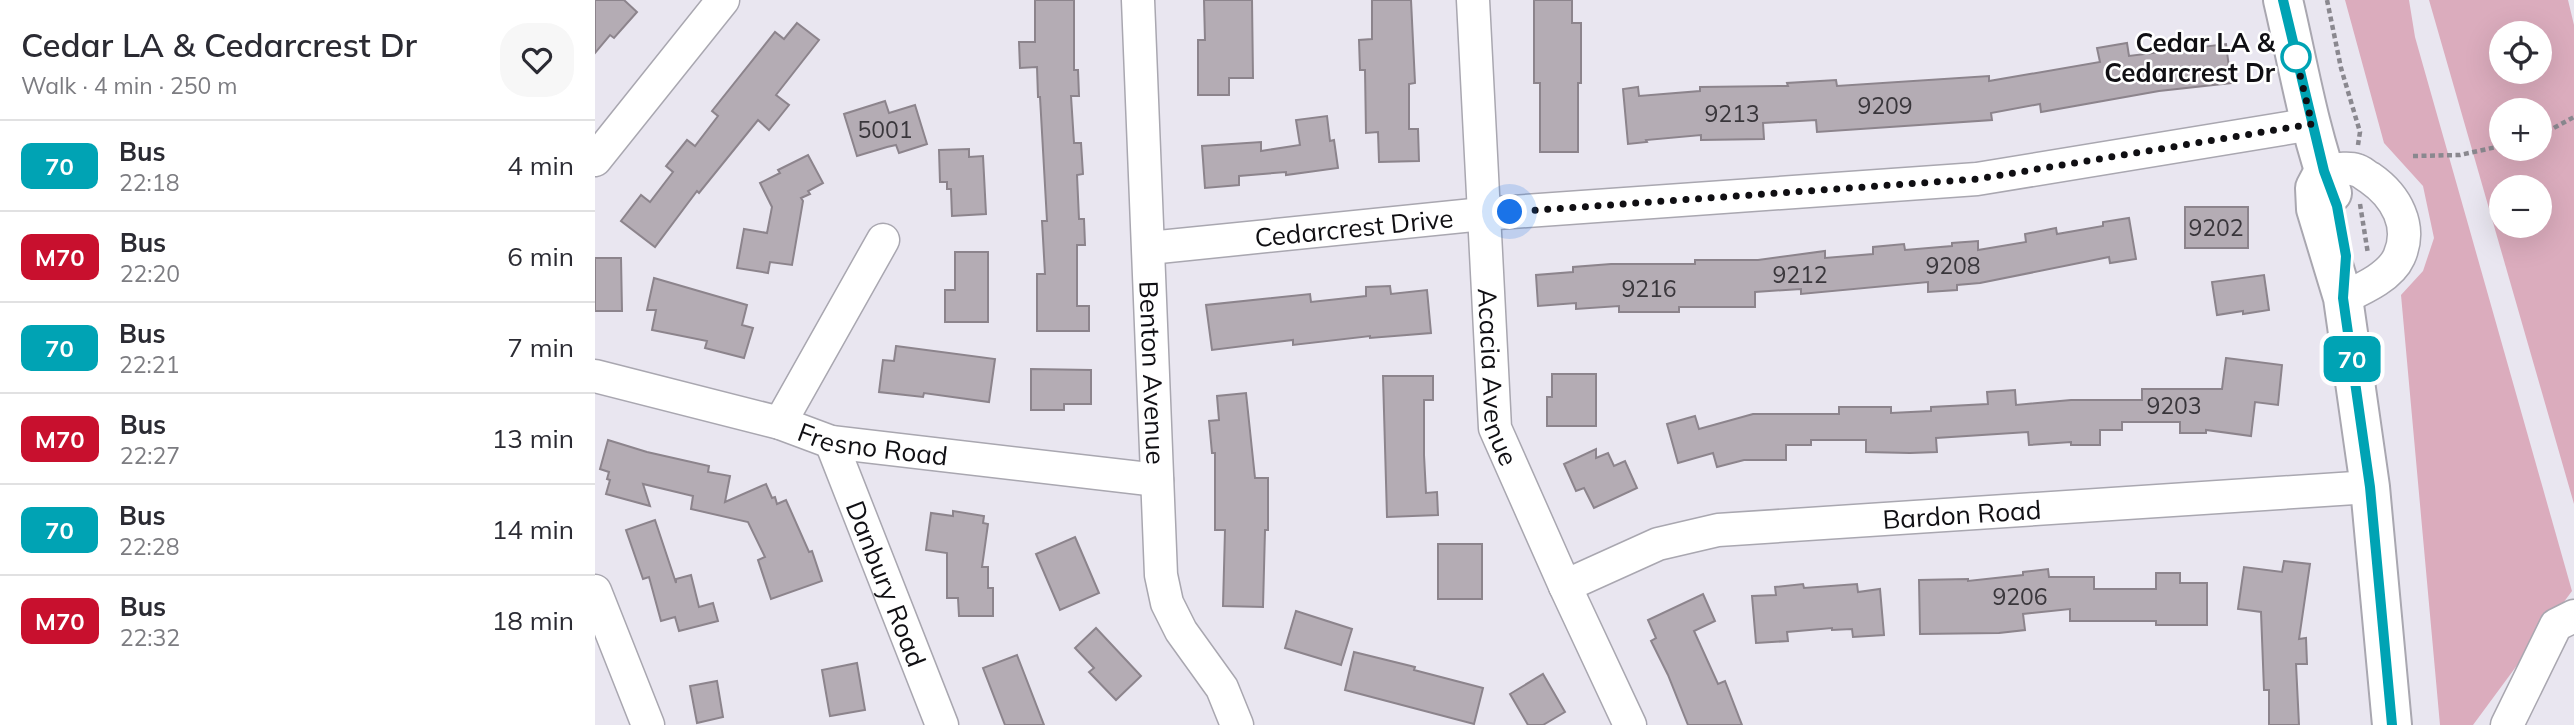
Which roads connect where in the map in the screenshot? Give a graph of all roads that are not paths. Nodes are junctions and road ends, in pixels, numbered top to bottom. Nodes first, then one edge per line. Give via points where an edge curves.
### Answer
1 (723, 0) edge
2 (1138, 0) edge
3 (1473, 0) edge
4 (2283, 0) edge
5 (2312, 124) junction
6 (595, 160) edge
7 (2340, 163) junction
8 (1483, 214) junction
9 (883, 240) dead end
10 (1149, 248) junction
11 (2343, 298) junction
12 (595, 376) edge
13 (780, 423) junction
14 (831, 442) junction
15 (1157, 480) junction
16 (2370, 487) junction
17 (1565, 586) junction
18 (595, 591) edge
19 (2565, 620) edge
20 (648, 725) edge
21 (942, 725) edge
22 (1237, 725) edge
23 (1630, 725) edge
24 (2392, 725) edge
25 (2507, 725) edge

1 - 6 street
2 - 10 street, Benton Avenue
3 - 8 street, Acacia Avenue
4 - 5 main road
5 - 7 main road
5 - 8 street, Cedarcrest Drive via 1977,179
7 - 11 main road via 2337,206 2346,256
7 - 11 street via 2379,184 2392,197 2403,217 2404,239 2398,259 2372,285
8 - 10 street, Cedarcrest Drive
8 - 17 street, Acacia Avenue via 1495,428
9 - 13 street
10 - 15 street, Benton Avenue
11 - 16 main road
12 - 13 street, Fresno Road
13 - 14 street, Fresno Road
14 - 15 street, Fresno Road
14 - 21 street, Danbury Road
15 - 22 street, Benton Avenue via 1161,575 1167,603 1221,688
16 - 17 street, Bardon Road via 1718,530 1658,544
16 - 24 main road
17 - 23 street, Acacia Avenue
18 - 20 street
19 - 25 street

